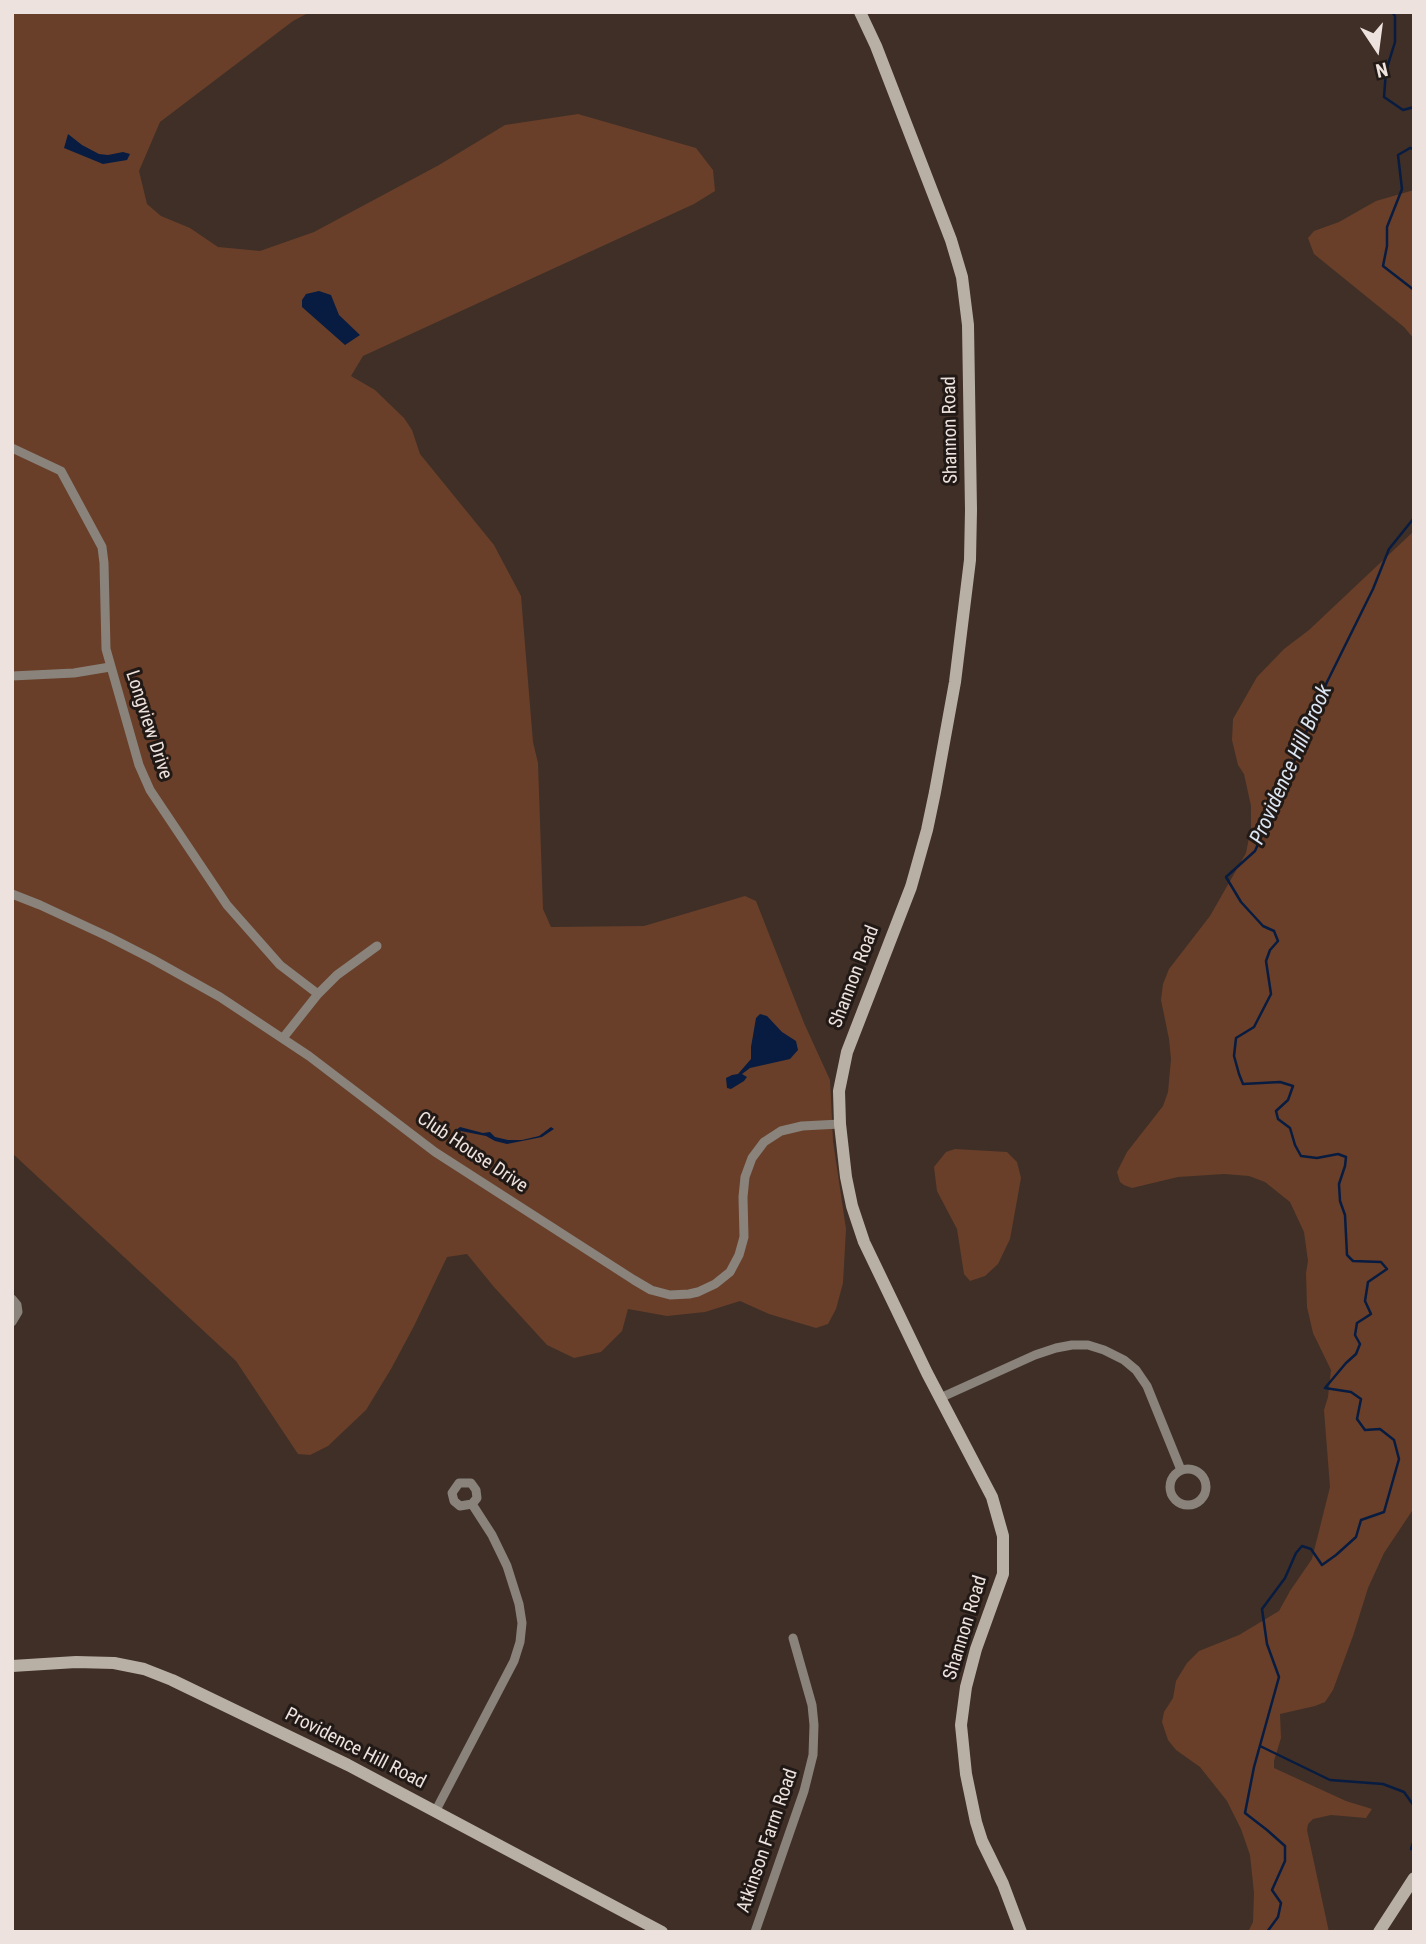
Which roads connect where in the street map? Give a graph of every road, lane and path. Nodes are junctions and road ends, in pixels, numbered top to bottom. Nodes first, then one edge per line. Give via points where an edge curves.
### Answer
1 (860, 12) edge
2 (12, 448) edge
3 (110, 667) junction
4 (12, 676) edge
5 (12, 894) edge
6 (377, 946) dead end
7 (317, 994) junction
8 (283, 1038) junction
9 (840, 1124) junction
10 (12, 1299) edge
11 (12, 1322) edge
12 (940, 1398) junction
13 (1181, 1470) junction
14 (472, 1504) dead end
15 (793, 1638) dead end
16 (12, 1667) edge
17 (435, 1812) junction
18 (1414, 1878) edge
19 (662, 1932) edge
20 (755, 1932) edge
21 (1021, 1932) edge
22 (1379, 1932) edge

1 - 9 street, Shannon Road via 962,277 968,325 971,510 970,559 955,682 927,830 911,887 847,1052 839,1091
2 - 3 street, Longview Drive via 61,471 102,547
3 - 4 street
3 - 7 street, Longview Drive via 150,790 227,905 281,965
5 - 8 street, Club House Drive via 152,958
6 - 7 street
7 - 8 street
8 - 9 street, Club House Drive via 435,1152 634,1280 670,1295 698,1292 730,1272 744,1237 745,1177 764,1142 781,1131 802,1126
9 - 12 street, Shannon Road via 857,1224
10 - 11 street via 18,1308
12 - 13 street via 1056,1348 1088,1345 1136,1370
12 - 21 street, Shannon Road via 992,1497 1003,1536 1003,1574 976,1649 961,1726 976,1822
13 - 13 street via 1169,1483 1170,1495 1184,1506 1195,1504 1204,1495 1206,1483 1199,1472
14 - 17 street via 514,1585 522,1623 520,1642
15 - 20 street, Atkinson Farm Road via 812,1705 813,1755
16 - 17 street, Providence Hill Road via 95,1662 149,1671 348,1765
17 - 19 street, Providence Hill Road
18 - 22 street

